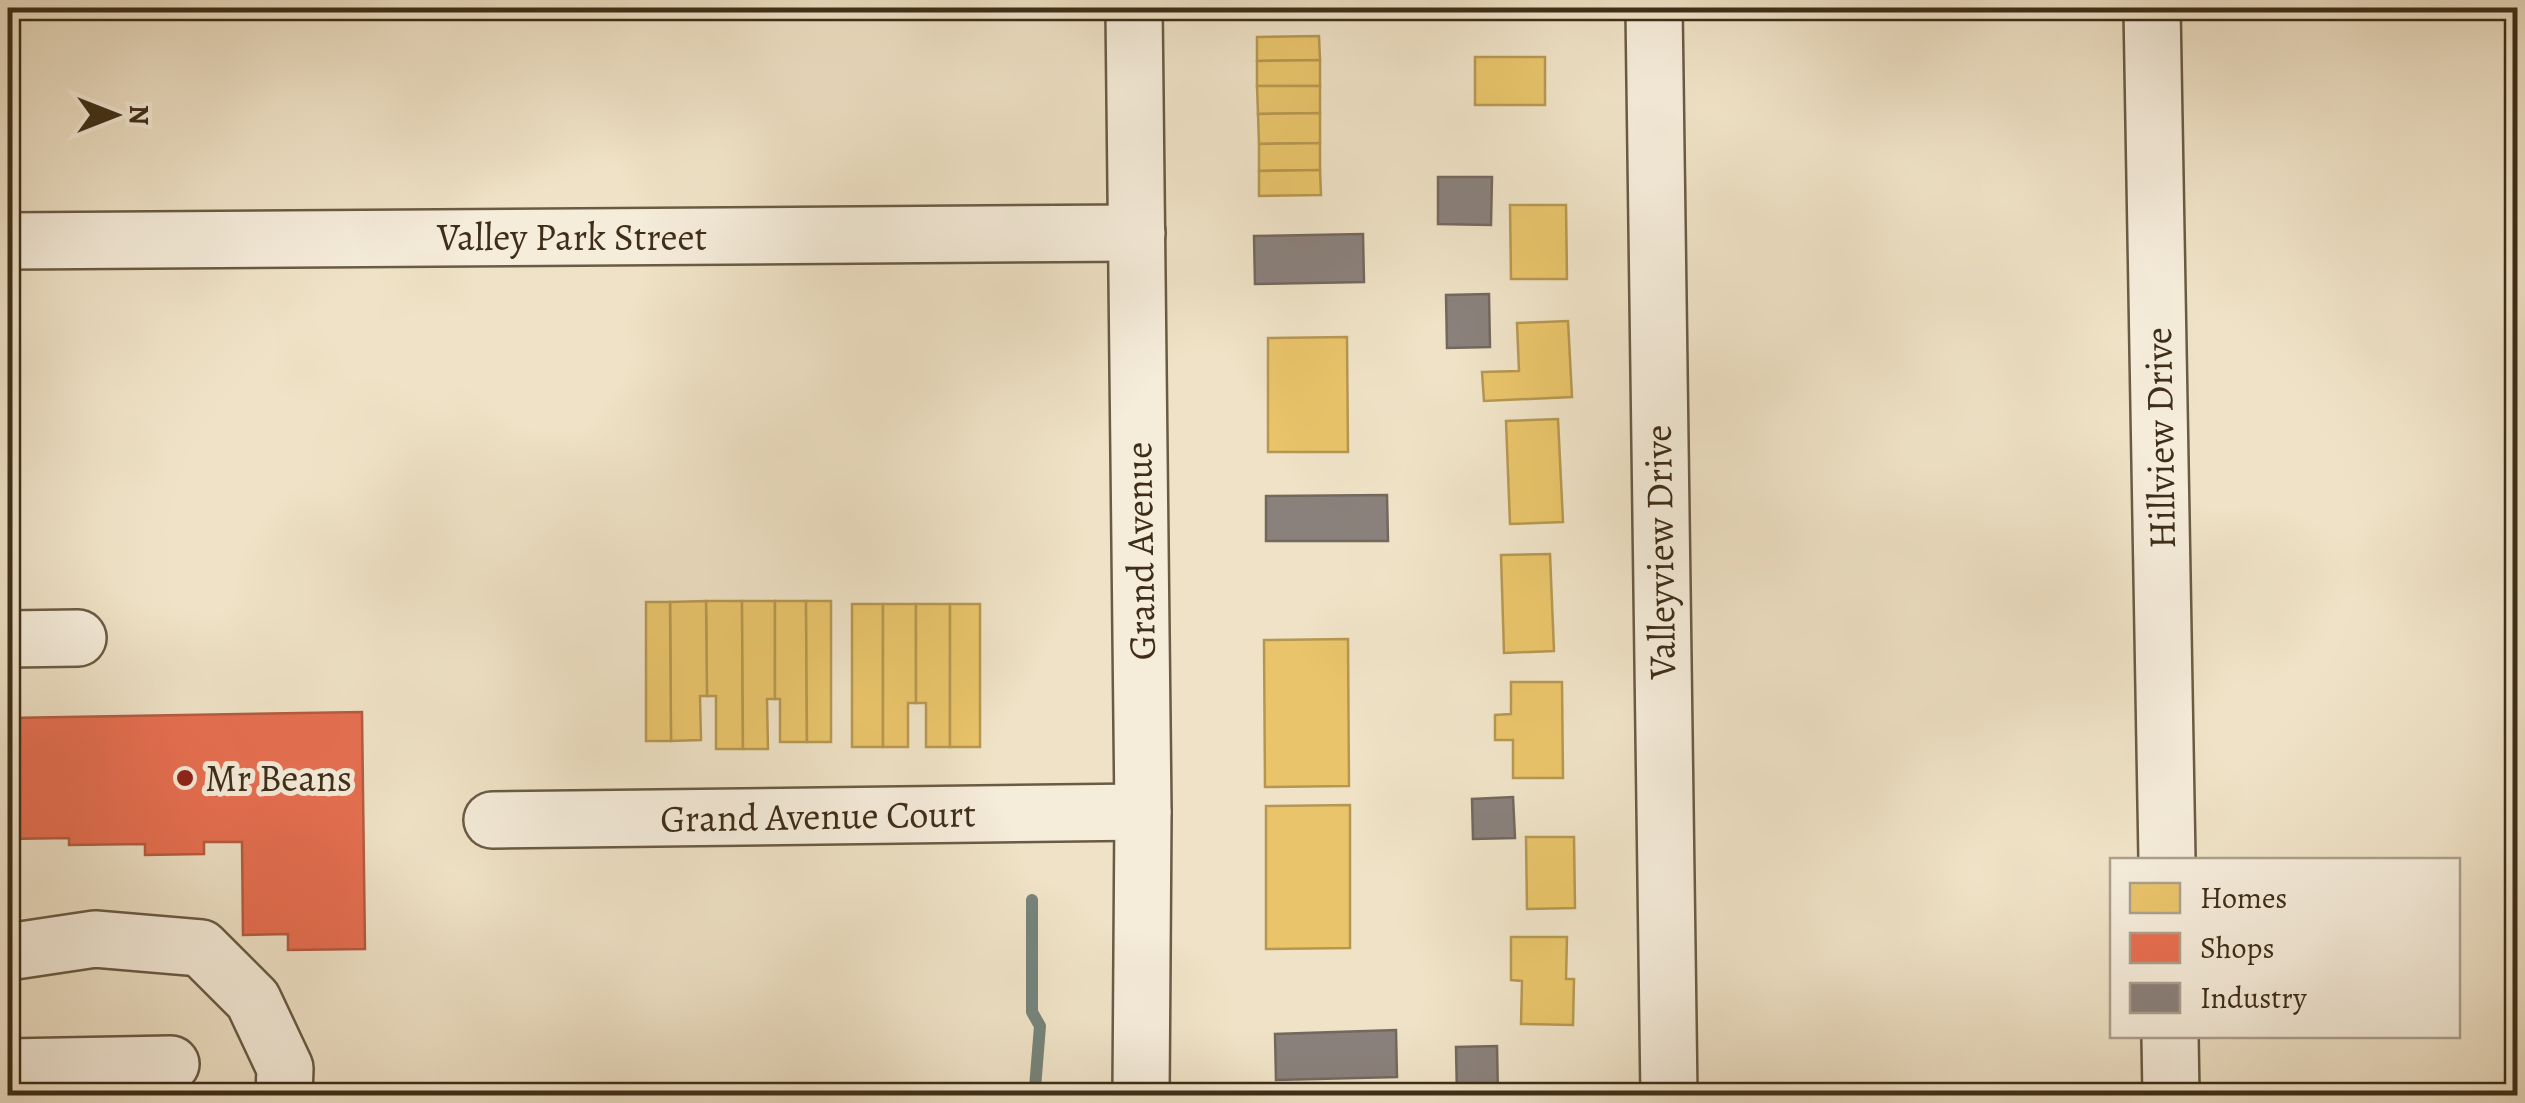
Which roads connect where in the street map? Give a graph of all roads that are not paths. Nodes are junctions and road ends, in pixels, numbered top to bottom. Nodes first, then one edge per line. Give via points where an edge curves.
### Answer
1 (1134, 8) edge
2 (1654, 8) edge
3 (2152, 12) edge
4 (1137, 233) junction
5 (8, 242) edge
6 (78, 638) dead end
7 (8, 640) edge
8 (1143, 812) junction
9 (492, 820) dead end
10 (2167, 858) edge
11 (8, 952) edge
12 (2170, 1038) edge
13 (171, 1064) dead end
14 (8, 1068) edge
15 (284, 1096) edge
16 (1141, 1096) edge
17 (1669, 1096) edge
18 (2171, 1096) edge

1 - 4 street, Grand Avenue
2 - 17 street, Valleyview Drive
3 - 10 street, Hillview Drive
4 - 5 street, Valley Park Street
4 - 8 street, Grand Avenue
6 - 7 street
8 - 9 street, Grand Avenue Court
8 - 16 street, Grand Avenue
11 - 15 street via 96,939 201,948 253,1000 286,1068
12 - 18 street
13 - 14 street

